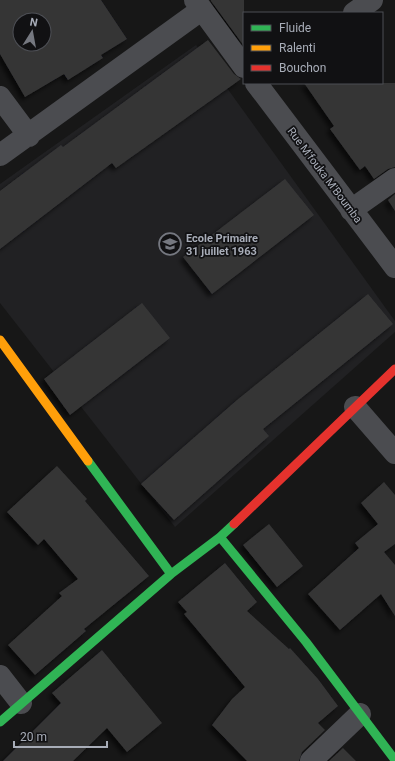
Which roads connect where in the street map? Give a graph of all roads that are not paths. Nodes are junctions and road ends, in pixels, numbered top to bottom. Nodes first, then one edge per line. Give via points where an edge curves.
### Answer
1 (372, 0) edge
2 (198, 5) edge
3 (355, 12) edge
4 (243, 66) edge
5 (258, 84) edge
6 (0, 97) edge
7 (29, 136) junction
8 (0, 155) edge
9 (395, 179) edge
10 (351, 210) junction
11 (395, 267) edge
12 (0, 340) edge
13 (395, 369) edge
14 (355, 407) junction
15 (395, 453) edge
16 (220, 537) junction
17 (172, 574) junction
18 (0, 676) edge
19 (21, 703) junction
20 (360, 714) junction
21 (0, 722) edge
22 (395, 760) edge
23 (311, 761) edge

1 - 3 street
2 - 4 street
2 - 7 street
5 - 10 street, Rue M'fouka M'Boumba
6 - 7 street
7 - 8 street
9 - 10 street
10 - 11 street, Rue M'fouka M'Boumba
12 - 17 street
13 - 14 street
14 - 15 street
14 - 16 street
16 - 17 street
16 - 20 street via 306,642
17 - 19 street
18 - 19 street
19 - 21 street
20 - 22 street
20 - 23 street

